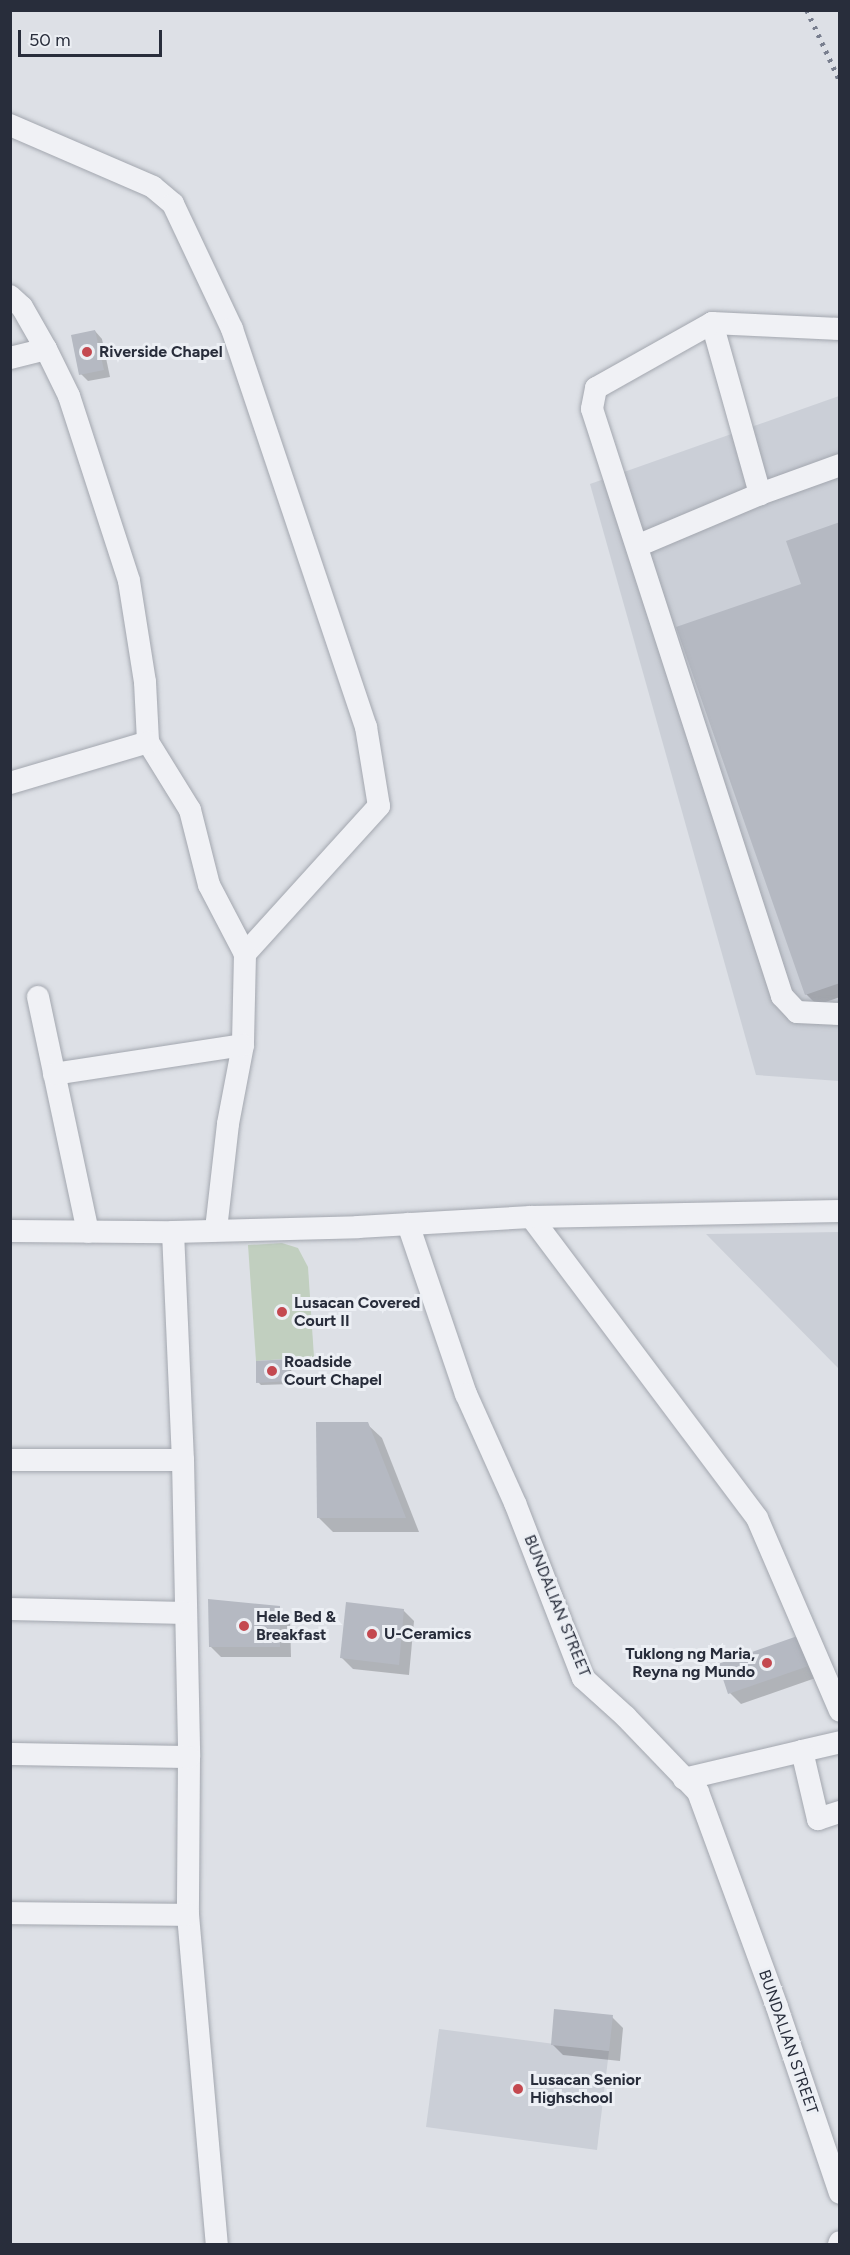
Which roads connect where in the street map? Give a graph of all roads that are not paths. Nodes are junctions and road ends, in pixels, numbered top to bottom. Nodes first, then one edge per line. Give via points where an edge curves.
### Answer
1 (10, 126) edge
2 (10, 296) edge
3 (712, 323) junction
4 (840, 329) edge
5 (46, 349) junction
6 (10, 358) edge
7 (840, 465) edge
8 (760, 494) junction
9 (637, 546) junction
10 (148, 742) junction
11 (10, 783) edge
12 (245, 954) junction
13 (38, 997) dead end
14 (840, 1014) edge
15 (243, 1045) junction
16 (54, 1074) junction
17 (840, 1211) edge
18 (531, 1217) junction
19 (408, 1224) junction
20 (216, 1230) junction
21 (10, 1231) edge
22 (88, 1232) junction
23 (173, 1232) junction
24 (10, 1460) edge
25 (183, 1460) junction
26 (10, 1609) edge
27 (186, 1613) junction
28 (840, 1711) edge
29 (840, 1742) edge
30 (802, 1751) junction
31 (10, 1754) edge
32 (189, 1757) junction
33 (684, 1779) junction
34 (840, 1812) edge
35 (10, 1913) edge
36 (188, 1915) junction
37 (840, 2193) edge
38 (216, 2244) edge

1 - 12 street via 153,187 173,204 232,329 366,727 379,806
2 - 5 street via 22,307
3 - 4 street
3 - 8 street
3 - 9 street via 596,388 592,409
5 - 6 street
5 - 10 street via 69,396 129,581 145,682
7 - 8 street
8 - 9 street
9 - 14 street via 782,996 797,1012
10 - 11 street
10 - 12 street via 190,810 209,885
12 - 15 street
13 - 16 street
15 - 16 street
15 - 20 street via 228,1124
16 - 22 street
17 - 18 street
18 - 19 street
18 - 28 street via 757,1518
19 - 20 street
19 - 33 street, BUNDALIAN STREET via 466,1394 515,1503 583,1678
20 - 23 street
21 - 22 street
22 - 23 street
23 - 25 street
24 - 25 street
25 - 27 street
26 - 27 street
27 - 32 street
29 - 30 street
30 - 33 street
30 - 34 street via 818,1819
31 - 32 street
32 - 36 street
33 - 37 street, BUNDALIAN STREET via 698,1792 702,1802
35 - 36 street
36 - 38 street

